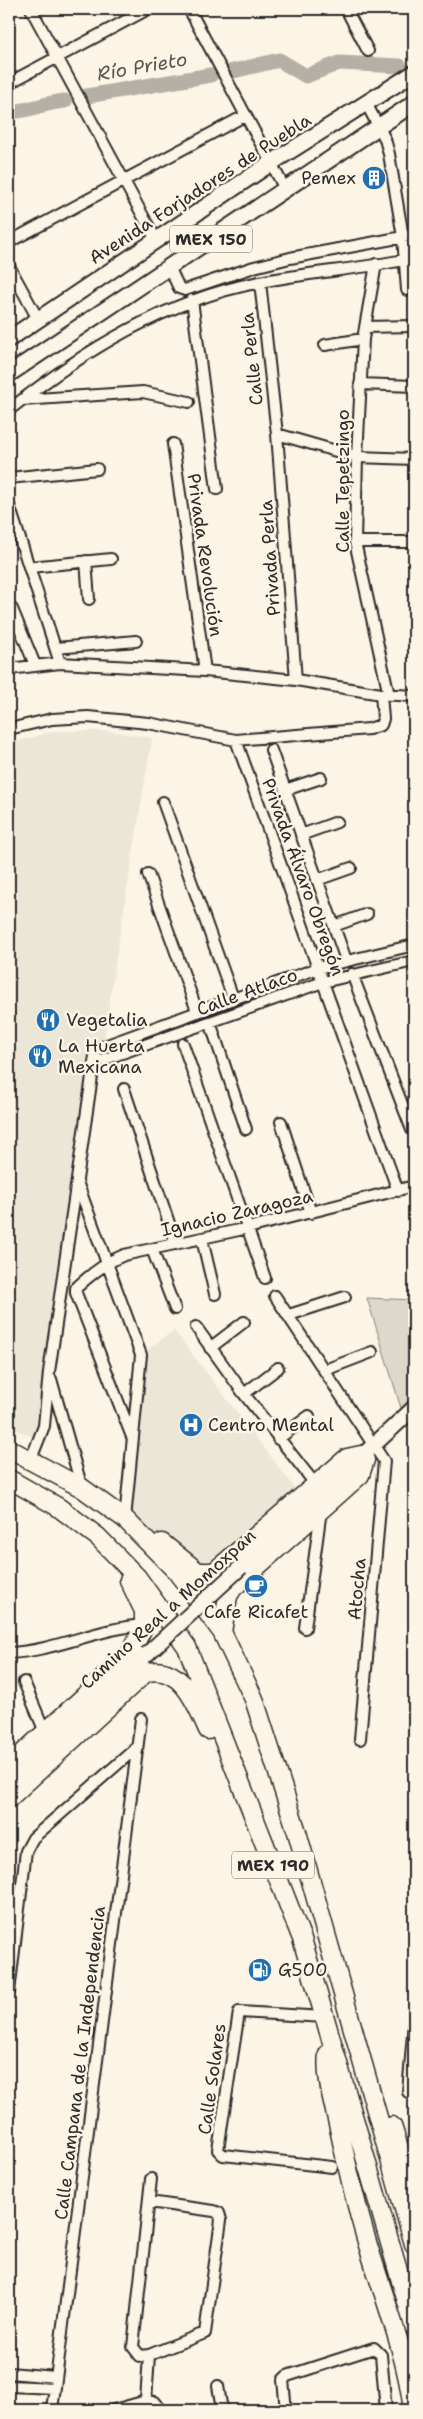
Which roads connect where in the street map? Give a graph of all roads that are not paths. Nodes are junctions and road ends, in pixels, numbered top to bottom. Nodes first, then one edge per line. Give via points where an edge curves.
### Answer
1 (31, 9) edge
2 (148, 9) edge
3 (189, 9) edge
4 (346, 9) edge
5 (368, 51) dead end
6 (58, 57) junction
7 (414, 73) edge
8 (9, 83) edge
9 (366, 103) junction
10 (414, 103) edge
11 (246, 115) junction
12 (379, 127) junction
13 (271, 163) junction
14 (124, 181) junction
15 (285, 189) junction
16 (414, 235) edge
17 (403, 237) junction
18 (156, 240) junction
19 (9, 242) edge
20 (410, 259) edge
21 (376, 264) junction
22 (9, 266) edge
23 (169, 267) junction
24 (260, 282) junction
25 (407, 290) dead end
26 (192, 300) junction
27 (38, 319) junction
28 (414, 326) edge
29 (365, 327) junction
30 (9, 339) edge
31 (363, 339) junction
32 (325, 345) dead end
33 (9, 374) edge
34 (360, 384) junction
35 (414, 386) edge
36 (22, 400) junction
37 (190, 402) dead end
38 (9, 410) edge
39 (277, 434) junction
40 (173, 444) dead end
41 (357, 457) junction
42 (414, 459) edge
43 (97, 469) dead end
44 (9, 478) edge
45 (216, 489) dead end
46 (9, 505) edge
47 (355, 542) junction
48 (414, 542) edge
49 (111, 559) dead end
50 (86, 561) junction
51 (30, 567) junction
52 (89, 599) dead end
53 (12, 609) dead end
54 (136, 641) dead end
55 (56, 648) junction
56 (60, 663) junction
57 (35, 665) junction
58 (9, 669) edge
59 (205, 671) junction
60 (296, 680) junction
61 (385, 694) junction
62 (414, 696) edge
63 (9, 729) edge
64 (236, 740) junction
65 (271, 750) dead end
66 (321, 778) dead end
67 (285, 790) junction
68 (163, 802) dead end
69 (337, 822) dead end
70 (301, 834) junction
71 (351, 868) dead end
72 (148, 874) dead end
73 (317, 880) junction
74 (368, 914) dead end
75 (334, 926) junction
76 (414, 946) edge
77 (346, 960) junction
78 (414, 961) edge
79 (318, 968) junction
80 (352, 974) junction
81 (323, 982) junction
82 (233, 998) junction
83 (196, 1011) junction
84 (186, 1015) junction
85 (210, 1022) junction
86 (191, 1029) junction
87 (183, 1044) dead end
88 (94, 1063) junction
89 (124, 1089) dead end
90 (281, 1122) dead end
91 (246, 1128) dead end
92 (412, 1130) dead end
93 (77, 1181) junction
94 (414, 1186) edge
95 (398, 1191) junction
96 (311, 1213) junction
97 (248, 1228) junction
98 (202, 1239) junction
99 (176, 1244) junction
100 (152, 1249) junction
101 (108, 1263) junction
102 (265, 1278) dead end
103 (215, 1294) dead end
104 (275, 1296) dead end
105 (345, 1297) dead end
106 (175, 1309) dead end
107 (289, 1315) junction
108 (244, 1322) dead end
109 (196, 1327) dead end
110 (210, 1348) junction
111 (372, 1352) dead end
112 (278, 1368) dead end
113 (324, 1370) junction
114 (49, 1372) junction
115 (244, 1394) junction
116 (414, 1408) edge
117 (308, 1416) dead end
118 (414, 1419) edge
119 (132, 1437) junction
120 (278, 1439) junction
121 (9, 1449) edge
122 (366, 1455) junction
123 (31, 1459) junction
124 (9, 1479) edge
125 (316, 1485) junction
126 (82, 1488) junction
127 (321, 1510) junction
128 (125, 1519) junction
129 (98, 1537) junction
130 (144, 1625) junction
131 (305, 1628) dead end
132 (222, 1632) junction
133 (9, 1653) edge
134 (24, 1682) dead end
135 (141, 1719) dead end
136 (45, 1732) junction
137 (360, 1739) dead end
138 (136, 1748) junction
139 (9, 1766) edge
140 (9, 1782) edge
141 (9, 1798) edge
142 (302, 1939) junction
143 (338, 1980) junction
144 (9, 1992) edge
145 (325, 2016) junction
146 (414, 2022) edge
147 (330, 2036) junction
148 (408, 2092) dead end
149 (332, 2167) dead end
150 (151, 2179) dead end
151 (414, 2194) edge
152 (149, 2202) junction
153 (414, 2244) edge
154 (414, 2326) edge
155 (148, 2355) junction
156 (9, 2373) edge
157 (56, 2377) junction
158 (9, 2386) edge
159 (218, 2386) dead end
160 (55, 2388) junction
161 (146, 2401) junction
162 (52, 2410) edge
163 (114, 2410) edge
164 (161, 2410) edge
165 (222, 2410) edge
166 (286, 2410) edge
167 (385, 2410) edge
168 (412, 2410) edge

1 - 6 street
2 - 6 street
3 - 11 street
4 - 5 street
6 - 8 street
6 - 14 street
7 - 9 main road, Avenida Forjadores de Puebla / MEX 150
9 - 12 street
9 - 13 main road, Avenida Forjadores de Puebla / MEX 150
10 - 12 main road, MEX 150
11 - 13 street
11 - 14 street
12 - 15 main road, MEX 150
12 - 17 street via 389,154
13 - 15 street
13 - 18 main road, Avenida Forjadores de Puebla / MEX 150
14 - 18 street
14 - 19 street
15 - 23 main road, MEX 150
16 - 17 street
17 - 20 street
17 - 23 street via 290,258 185,290 179,288
18 - 27 main road, Avenida Forjadores de Puebla / MEX 150
20 - 21 street
20 - 25 street
21 - 24 street
21 - 29 street, Calle Tepetzingo
22 - 27 street
23 - 33 main road, MEX 150
24 - 26 street
24 - 39 street, Calle Perla
26 - 36 street via 93,349 44,381
26 - 45 street
27 - 30 main road, Avenida Forjadores de Puebla / MEX 150
28 - 29 street
29 - 31 street, Calle Tepetzingo
31 - 32 street
31 - 34 street, Calle Tepetzingo
34 - 35 street
34 - 41 street, Calle Tepetzingo
36 - 37 street via 143,392
36 - 38 street
39 - 41 street
39 - 60 street, Privada Perla
40 - 59 street, Privada Revolución
41 - 42 street
41 - 47 street, Calle Tepetzingo
43 - 44 street
46 - 51 street
47 - 48 street
47 - 61 street, Calle Tepetzingo
49 - 50 street
50 - 51 street
50 - 52 street
51 - 55 street
53 - 57 street
54 - 55 street
55 - 56 street
56 - 57 street
56 - 59 street
57 - 58 street
59 - 60 street
60 - 61 street
61 - 62 street
61 - 64 street via 383,719 376,727
63 - 64 street via 52,719 88,717 148,723
64 - 79 street, Privada Álvaro Obregón
65 - 67 street
66 - 67 street
67 - 70 street
68 - 82 street, Calle Atlaco
69 - 70 street
70 - 73 street
71 - 73 street
72 - 83 street
73 - 75 street
74 - 75 street
75 - 77 street
76 - 77 street, Calle Atlaco
77 - 79 street, Calle Atlaco
78 - 80 street, Calle Atlaco
79 - 81 street, Privada Álvaro Obregón
79 - 82 street, Calle Atlaco
80 - 81 street, Calle Atlaco
80 - 92 street
81 - 85 street, Calle Atlaco
81 - 95 street, Privada Álvaro Obregón
82 - 83 street, Calle Atlaco
83 - 84 street, Calle Atlaco
84 - 86 street
84 - 88 street, Calle Atlaco via 96,1048
85 - 86 street, Calle Atlaco
85 - 91 street
86 - 88 street, Calle Atlaco
87 - 97 street
88 - 93 street
89 - 99 street
90 - 96 street
93 - 101 street
93 - 114 street
94 - 95 street, Ignacio Zaragoza
95 - 96 street, Ignacio Zaragoza
96 - 97 street, Ignacio Zaragoza
97 - 98 street, Ignacio Zaragoza
97 - 102 street
98 - 99 street, Ignacio Zaragoza
98 - 103 street
99 - 100 street, Ignacio Zaragoza
100 - 101 street, Ignacio Zaragoza via 124,1255
100 - 106 street
101 - 119 street via 142,1354
101 - 119 street, Ignacio Zaragoza via 76,1288 76,1293
104 - 107 street
105 - 107 street
107 - 113 street
108 - 110 street
109 - 110 street
110 - 115 street
111 - 113 street
112 - 115 street
113 - 122 street
114 - 123 street via 44,1426
114 - 126 street
115 - 120 street
116 - 122 street, Camino Real a Momoxpan
117 - 120 street
118 - 122 street, Camino Real a Momoxpan
119 - 128 street
120 - 125 street
121 - 123 highway, MEX 190
122 - 125 highway via 347,1458
122 - 127 highway via 360,1475
122 - 137 street, Atocha via 384,1460
122 - 140 street, Camino Real a Momoxpan, bridge
123 - 126 highway, MEX 190
124 - 129 highway, MEX 190 via 58,1507
125 - 128 highway via 218,1570 210,1573 195,1570 151,1534
126 - 128 highway, MEX 190
127 - 131 street
127 - 132 highway via 233,1588 228,1596
128 - 132 highway, MEX 190 via 177,1572
129 - 130 highway via 136,1592 144,1611
129 - 142 highway, MEX 190 via 137,1577 187,1648
130 - 133 street via 125,1626 32,1652
130 - 136 highway via 131,1653
132 - 143 highway, MEX 190 via 254,1699 297,1832
134 - 136 street
135 - 138 street, Calle Campana de la Independencia
136 - 139 highway
138 - 144 street via 34,1838 26,1851
138 - 157 street, Calle Campana de la Independencia
141 - 142 highway via 140,1676 156,1671 169,1674 186,1687 196,1704 237,1795 270,1886
142 - 145 highway, MEX 190
143 - 151 highway via 352,2005
143 - 153 highway, MEX 190
145 - 147 highway, MEX 190
145 - 149 street, Calle Solares via 239,2012 218,2150 222,2155
146 - 148 street
147 - 154 highway, MEX 190
147 - 168 highway via 327,2061 344,2152 404,2362
150 - 152 street
152 - 155 street via 133,2348 140,2356
152 - 155 street via 214,2211 219,2213 221,2220 204,2333
155 - 161 street
156 - 157 street
157 - 160 street, Calle Campana de la Independencia
158 - 160 street
159 - 165 street
160 - 162 street, Calle Campana de la Independencia
161 - 163 street
161 - 164 street via 155,2402
166 - 167 street via 283,2380 287,2376 374,2348 381,2355

